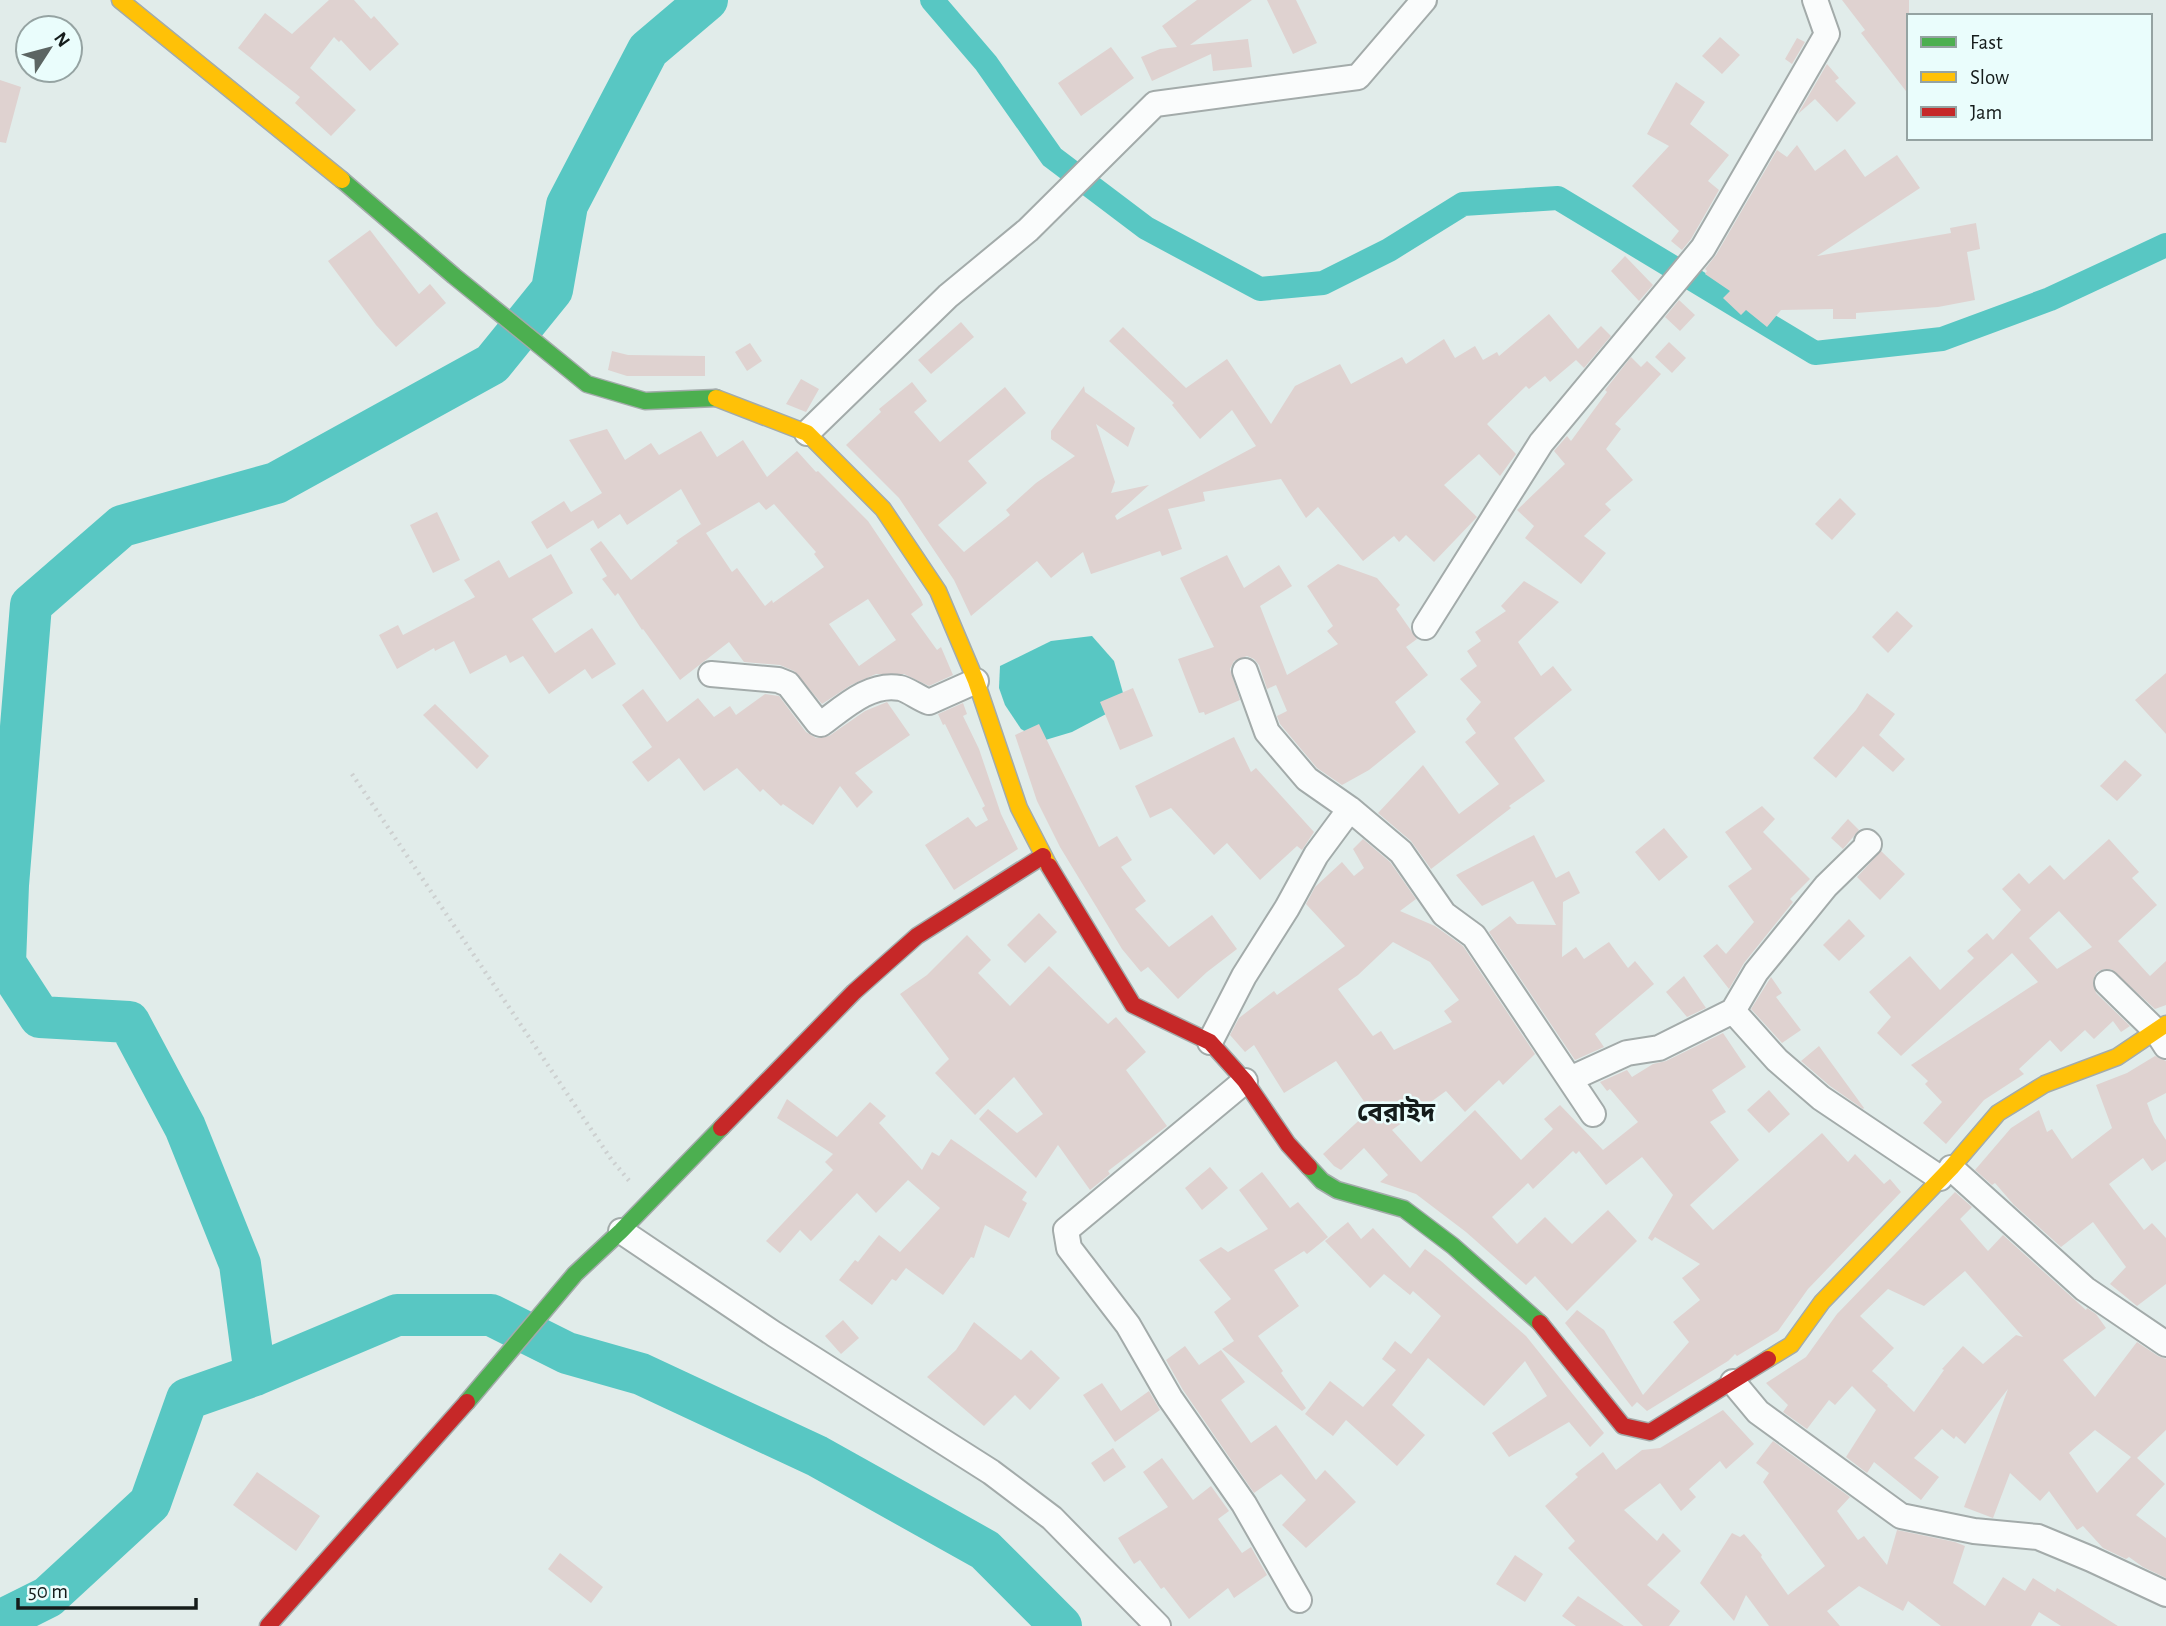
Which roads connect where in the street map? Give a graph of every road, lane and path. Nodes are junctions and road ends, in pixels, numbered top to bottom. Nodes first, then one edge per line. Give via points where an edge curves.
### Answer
1 (120, 0) edge
2 (1424, 0) edge
3 (1815, 0) edge
4 (807, 433) junction
5 (1425, 627) dead end
6 (1245, 671) dead end
7 (711, 674) dead end
8 (976, 681) junction
9 (352, 774) dead end
10 (1350, 809) junction
11 (1867, 842) dead end
12 (1043, 856) junction
13 (2107, 983) dead end
14 (1733, 1011) junction
15 (2163, 1034) edge
16 (1210, 1042) junction
17 (1570, 1079) junction
18 (1245, 1081) junction
19 (1593, 1114) dead end
20 (1945, 1173) junction
21 (647, 1202) junction
22 (621, 1231) junction
23 (2166, 1345) edge
24 (1733, 1382) junction
25 (2166, 1594) edge
26 (1299, 1600) dead end
27 (268, 1626) edge
28 (1158, 1626) edge

1 - 4 street via 587,384 645,401 720,398
2 - 4 street via 1358,77 1155,104 1028,230 948,296
3 - 5 street via 1827,34 1703,248 1541,443
4 - 8 street via 883,509 938,591
6 - 10 street via 1267,732 1307,779
7 - 8 street via 788,684 821,724 858,697 881,688 902,688 929,702
8 - 12 street via 1019,808
9 - 21 path via 611,1159
10 - 16 street via 1315,855
10 - 17 street via 1401,852 1444,914 1474,936
11 - 14 street via 1756,972
12 - 16 street via 1133,1005
12 - 21 street via 917,936 853,992
13 - 15 street
14 - 17 street via 1658,1048 1627,1053
14 - 20 street via 1777,1060 1821,1098
15 - 20 street via 2045,1084 1998,1113
16 - 18 street
17 - 19 street
18 - 24 street via 1288,1144 1322,1181 1337,1190 1405,1209 1453,1246 1540,1323 1623,1426 1650,1432
18 - 26 street via 1066,1230 1069,1248 1128,1325 1170,1398 1244,1504
20 - 23 street via 2085,1289
20 - 24 street via 1822,1302 1791,1345
21 - 22 street
22 - 27 street via 575,1274
22 - 28 street via 991,1472 1052,1518
24 - 25 street via 1758,1412 1901,1516 2038,1538

